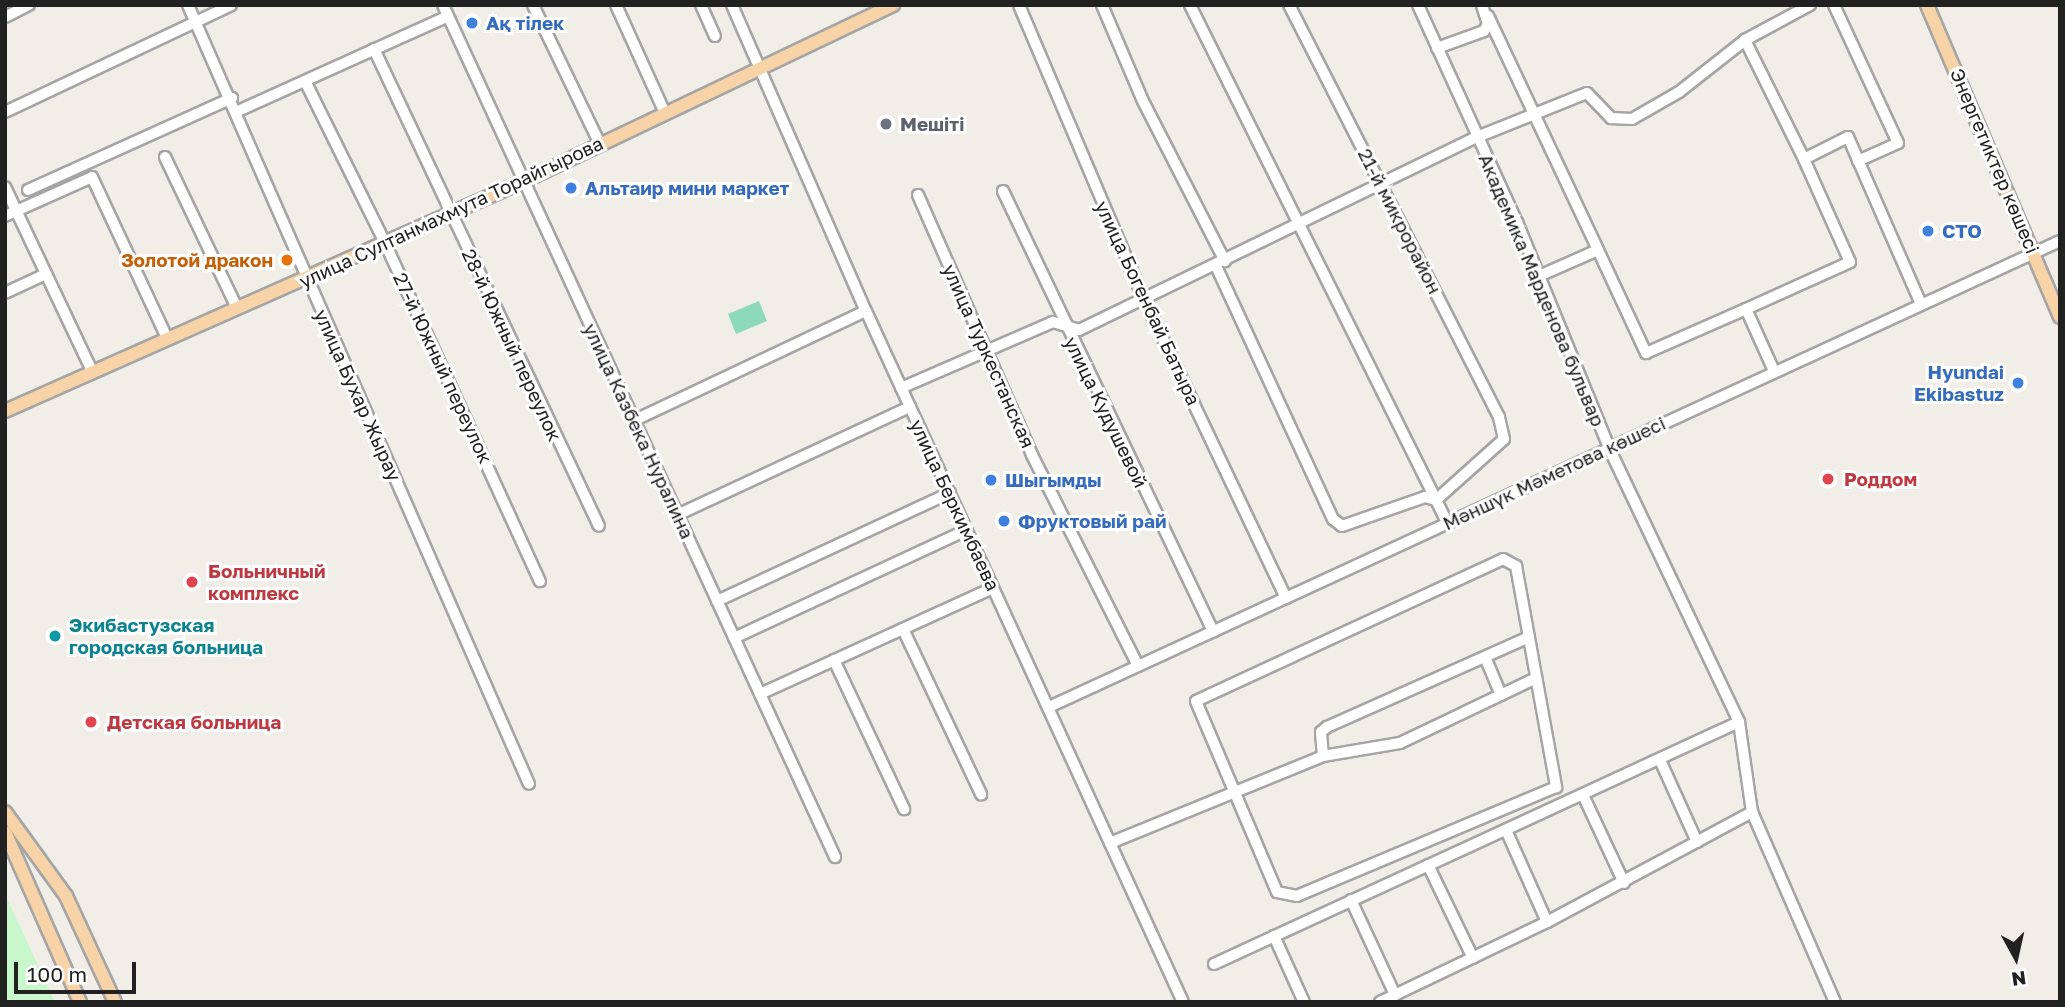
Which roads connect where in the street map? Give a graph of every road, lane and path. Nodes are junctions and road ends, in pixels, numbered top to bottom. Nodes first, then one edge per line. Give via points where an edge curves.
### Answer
1 (29, 5) edge
2 (188, 5) edge
3 (231, 5) edge
4 (443, 5) edge
5 (533, 5) edge
6 (616, 5) edge
7 (701, 5) edge
8 (732, 5) edge
9 (893, 5) edge
10 (1019, 5) edge
11 (1102, 5) edge
12 (1190, 5) edge
13 (1289, 5) edge
14 (1418, 5) edge
15 (1482, 5) edge
16 (1810, 5) edge
17 (1834, 5) edge
18 (1927, 5) edge
19 (5, 16) edge
20 (448, 16) junction
21 (1488, 16) junction
22 (196, 22) junction
23 (715, 36) dead end
24 (1745, 40) junction
25 (1437, 48) junction
26 (374, 49) junction
27 (759, 66) junction
28 (305, 80) junction
29 (232, 98) junction
30 (238, 111) junction
31 (5, 113) edge
32 (665, 113) junction
33 (1534, 116) junction
34 (1477, 137) junction
35 (600, 144) junction
36 (165, 157) dead end
37 (1804, 159) junction
38 (1858, 161) junction
39 (524, 181) junction
40 (1381, 184) junction
41 (5, 187) edge
42 (28, 190) dead end
43 (1003, 191) dead end
44 (918, 195) dead end
45 (16, 211) junction
46 (450, 214) junction
47 (5, 216) edge
48 (1300, 224) junction
49 (2060, 241) edge
50 (386, 243) junction
51 (1598, 250) junction
52 (2034, 253) junction
53 (1220, 263) junction
54 (46, 274) junction
55 (1539, 276) junction
56 (306, 278) junction
57 (5, 293) edge
58 (1144, 299) junction
59 (1921, 304) junction
60 (237, 308) junction
61 (1746, 309) junction
62 (866, 311) junction
63 (2060, 317) edge
64 (1063, 323) junction
65 (167, 338) junction
66 (987, 352) junction
67 (92, 371) junction
68 (1774, 371) junction
69 (901, 388) junction
70 (910, 407) junction
71 (5, 411) edge
72 (635, 420) junction
73 (1609, 448) junction
74 (950, 493) junction
75 (1436, 500) junction
76 (677, 515) junction
77 (1447, 523) junction
78 (599, 526) dead end
79 (967, 530) junction
80 (540, 581) dead end
81 (993, 588) junction
82 (1286, 598) junction
83 (717, 601) junction
84 (903, 629) junction
85 (1213, 631) junction
86 (1529, 637) junction
87 (734, 638) junction
88 (1485, 657) junction
89 (834, 660) junction
90 (1138, 666) junction
91 (1535, 678) junction
92 (760, 694) junction
93 (1501, 695) junction
94 (1049, 707) junction
95 (1739, 722) junction
96 (1322, 756) junction
97 (1660, 760) junction
98 (529, 784) dead end
99 (1232, 790) junction
100 (981, 794) dead end
101 (1583, 795) junction
102 (904, 809) dead end
103 (5, 812) edge
104 (1752, 812) junction
105 (1506, 830) junction
106 (22, 836) junction
107 (7, 838) edge
108 (1697, 842) junction
109 (1110, 843) junction
110 (835, 857) dead end
111 (1428, 864) junction
112 (1624, 883) junction
113 (1351, 900) junction
114 (1547, 922) junction
115 (1274, 936) junction
116 (1473, 958) junction
117 (1214, 964) dead end
118 (1395, 995) junction
119 (80, 1002) edge
120 (115, 1002) edge
121 (1182, 1002) edge
122 (1304, 1002) edge
123 (1380, 1002) edge
124 (1835, 1002) edge

1 - 19 street
2 - 22 street, улица Бухар Жырау
3 - 22 street
4 - 20 street, улица Казбека Нуралина
5 - 35 street
6 - 32 street
7 - 23 street
8 - 27 street, улица Беркимбаева
9 - 27 main road, улица Султанмахмута Торайгырова
10 - 58 street, улица Богенбай Батыра
11 - 53 street
12 - 48 street
13 - 40 street, 21-й микрорайон
14 - 25 street, Академика Марденова бульвар
15 - 21 street
16 - 24 street
17 - 38 street via 1898,143
18 - 52 main road, Энергетиктер көшесі
20 - 26 street
20 - 39 street, улица Казбека Нуралина
21 - 25 street via 1484,31
21 - 33 street
22 - 29 street, улица Бухар Жырау
22 - 31 street
24 - 33 street via 1679,92 1632,119 1611,118 1587,93
24 - 37 street
25 - 34 street, Академика Марденова бульвар
26 - 28 street
26 - 46 street, 28-й Южный переулок
27 - 32 main road, улица Султанмахмута Торайгырова
27 - 62 street, улица Беркимбаева
28 - 30 street
28 - 50 street, 27-й Южный переулок
29 - 30 street, улица Бухар Жырау
29 - 42 street
30 - 56 street, улица Бухар Жырау
32 - 35 main road, улица Султанмахмута Торайгырова
33 - 34 street
33 - 51 street
34 - 40 street
34 - 55 street, Академика Марденова бульвар
35 - 39 main road, улица Султанмахмута Торайгырова
36 - 60 street
37 - 38 street via 1848,137
37 - 61 street via 1850,262
38 - 59 street
39 - 46 main road, улица Султанмахмута Торайгырова
39 - 72 street, улица Казбека Нуралина
40 - 48 street
40 - 75 street, 21-й микрорайон via 1499,417 1504,439
41 - 45 street
43 - 64 street, улица Кудушевой
44 - 66 street, улица Туркестанская
45 - 47 street
45 - 54 street
45 - 65 street via 92,177
46 - 50 main road, улица Султанмахмута Торайгырова
46 - 78 street, 28-й Южный переулок
48 - 53 street
48 - 75 street
49 - 52 street, Мәншүк Мәметова көшесі
50 - 56 main road, улица Султанмахмута Торайгырова
50 - 80 street, 27-й Южный переулок
51 - 55 street
51 - 61 street via 1646,353
52 - 59 street, Мәншүк Мәметова көшесі
52 - 63 main road, Энергетиктер көшесі
53 - 58 street
53 - 75 street via 1333,519 1342,526 1353,524 1402,503 1425,497
54 - 57 street
54 - 67 street
55 - 73 street, Академика Марденова бульвар
56 - 60 main road, улица Султанмахмута Торайгырова
56 - 98 street, улица Бухар Жырау
58 - 64 street via 1079,330
58 - 82 street, улица Богенбай Батыра
59 - 68 street, Мәншүк Мәметова көшесі
60 - 65 main road, улица Султанмахмута Торайгырова
61 - 68 street
62 - 69 street, улица Беркимбаева
62 - 72 street
64 - 66 street via 1053,322
64 - 85 street, улица Кудушевой
65 - 67 main road, улица Султанмахмута Торайгырова
66 - 69 street
66 - 90 street, улица Туркестанская via 1032,455
67 - 71 main road, улица Султанмахмута Торайгырова
68 - 73 street, Мәншүк Мәметова көшесі
69 - 70 street, улица Беркимбаева
70 - 74 street, улица Беркимбаева
70 - 76 street
72 - 76 street, улица Казбека Нуралина
73 - 77 street, Мәншүк Мәметова көшесі
73 - 95 street, Академика Марденова бульвар
74 - 79 street, улица Беркимбаева
74 - 83 street
75 - 77 street
76 - 83 street, улица Казбека Нуралина
77 - 82 street, Мәншүк Мәметова көшесі
79 - 81 street, улица Беркимбаева
79 - 87 street
81 - 84 street
81 - 94 street, улица Беркимбаева
82 - 85 street, Мәншүк Мәметова көшесі
83 - 87 street, улица Казбека Нуралина
84 - 89 street
84 - 100 street
85 - 90 street, Мәншүк Мәметова көшесі
86 - 88 street
86 - 91 street
86 - 99 street via 1516,566 1503,559 1200,697 1195,707
87 - 92 street, улица Казбека Нуралина
88 - 93 street
88 - 96 street via 1327,727 1321,732
89 - 92 street
89 - 102 street
90 - 94 street, Мәншүк Мәметова көшесі
91 - 93 street
91 - 99 street via 1556,787 1297,896 1277,892
92 - 110 street, улица Казбека Нуралина
93 - 96 street via 1400,743
94 - 109 street, улица Беркимбаева
95 - 97 street
95 - 104 street, Академика Марденова бульвар
96 - 99 street
97 - 101 street
97 - 108 street
99 - 109 street
101 - 105 street
101 - 112 street
103 - 106 main road
104 - 108 street
104 - 124 street, Академика Марденова бульвар
105 - 111 street
105 - 114 street
106 - 107 main road
106 - 120 main road via 66,896
107 - 119 main road
108 - 112 street
109 - 121 street, улица Беркимбаева
111 - 113 street
111 - 116 street
112 - 114 street
113 - 115 street
113 - 118 street
114 - 116 street
115 - 117 street
115 - 122 street
116 - 118 street
118 - 123 street

